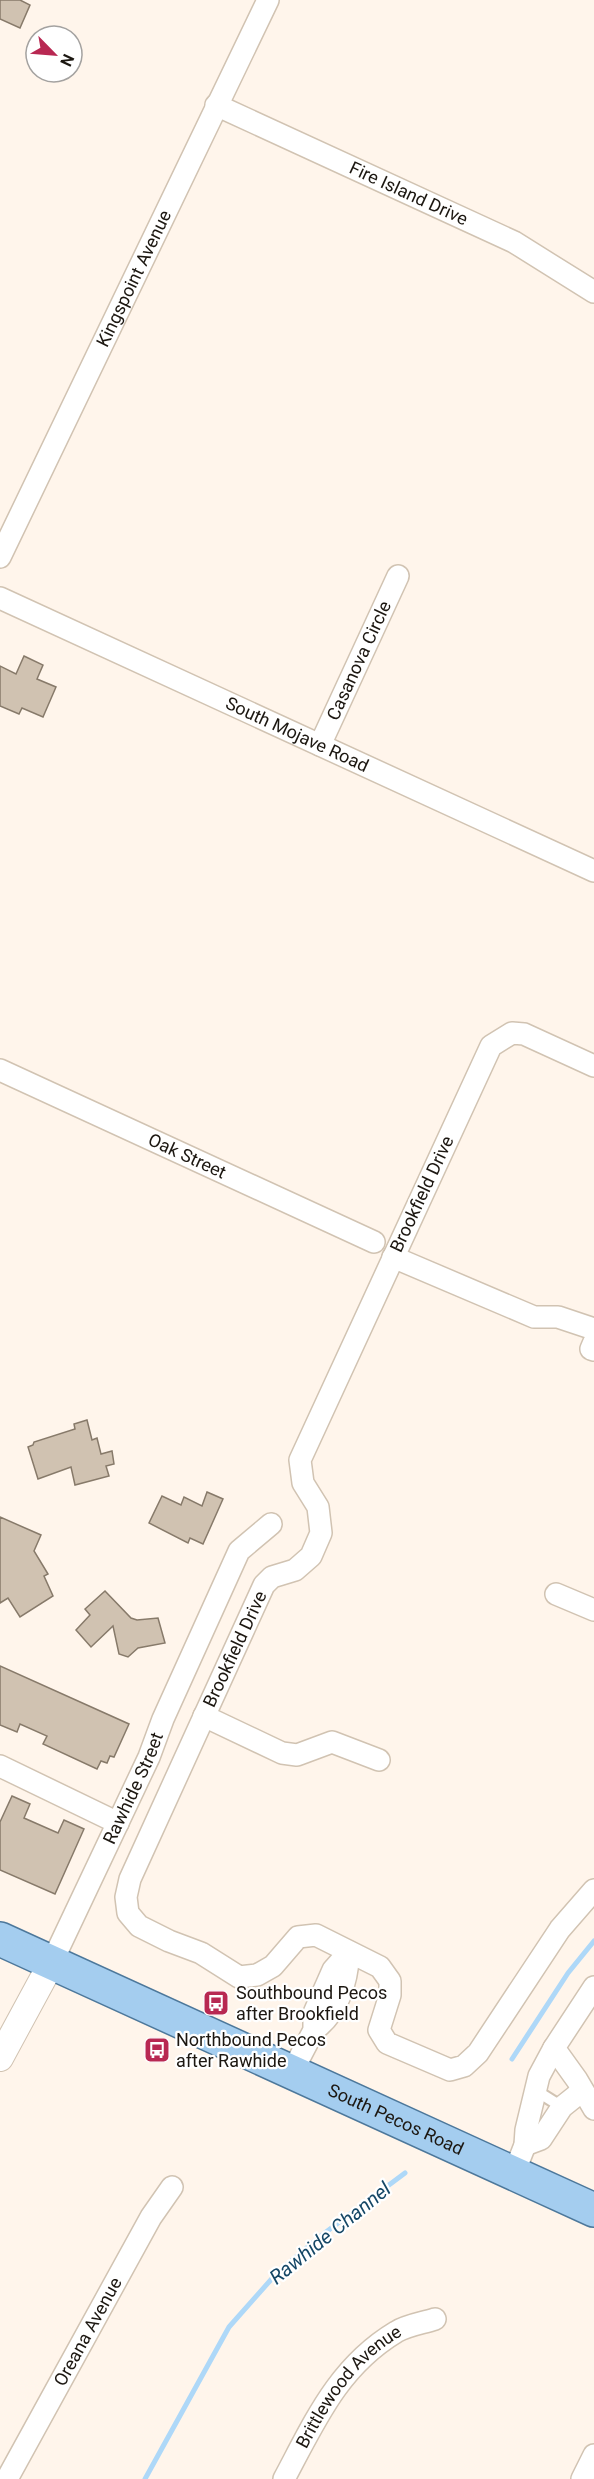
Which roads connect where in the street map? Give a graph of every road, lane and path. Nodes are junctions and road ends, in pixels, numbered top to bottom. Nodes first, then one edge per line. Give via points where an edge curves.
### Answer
1 (268, 0) edge
2 (216, 105) junction
3 (594, 292) edge
4 (0, 557) edge
5 (398, 576) dead end
6 (0, 598) edge
7 (320, 745) junction
8 (594, 871) edge
9 (594, 1066) edge
10 (0, 1070) edge
11 (374, 1242) dead end
12 (393, 1257) junction
13 (594, 1329) edge
14 (594, 1342) edge
15 (594, 1350) edge
16 (271, 1524) dead end
17 (556, 1594) dead end
18 (594, 1610) edge
19 (204, 1716) junction
20 (379, 1760) dead end
21 (0, 1766) edge
22 (118, 1823) junction
23 (594, 1890) edge
24 (0, 1939) edge
25 (349, 1952) junction
26 (52, 1962) junction
27 (594, 1987) edge
28 (554, 2048) junction
29 (0, 2058) edge
30 (292, 2072) junction
31 (535, 2090) junction
32 (582, 2091) junction
33 (562, 2107) junction
34 (594, 2109) edge
35 (520, 2159) junction
36 (172, 2187) dead end
37 (594, 2210) edge
38 (435, 2319) dead end
39 (594, 2455) edge
40 (7, 2479) edge
41 (284, 2479) edge
42 (582, 2479) edge

1 - 2 street, Kingspoint Avenue
2 - 3 street, Fire Island Drive via 514,242
2 - 4 street, Kingspoint Avenue
5 - 7 street, Casanova Circle
6 - 7 street, South Mojave Road
7 - 8 street, South Mojave Road
9 - 12 street, Brookfield Drive via 524,1034 512,1034 491,1046
10 - 11 street, Oak Street
12 - 13 street via 534,1317 558,1317
12 - 19 street, Brookfield Drive via 300,1460 303,1483 318,1507 321,1533 311,1556 295,1570 272,1577 264,1585
14 - 15 street
16 - 22 street, Rawhide Street via 239,1551
17 - 18 street
19 - 20 street via 282,1753 297,1755 332,1742
19 - 25 street, Brookfield Drive via 130,1879 126,1898 129,1913 139,1926 201,1953 238,1977 256,1975 273,1966 298,1937 316,1935
21 - 22 street
22 - 26 street, Rawhide Street
23 - 25 street, Brookfield Drive via 560,1929 478,2053 464,2066 450,2070 387,2043 379,2030 390,1995 390,1981 380,1967
24 - 26 main road, South Pecos Road
25 - 30 street via 348,1977 335,1985 328,2019 314,2030
26 - 29 street, Rawhide Street
26 - 30 main road, South Pecos Road
27 - 28 street
28 - 31 street
28 - 32 street
30 - 35 main road, South Pecos Road
31 - 33 lane
31 - 35 street
32 - 33 street
32 - 34 street
33 - 35 street via 541,2139
35 - 37 main road, South Pecos Road
36 - 40 street, Oreana Avenue via 151,2217
38 - 41 street, Brittlewood Avenue via 398,2331 350,2368 321,2410
39 - 42 street

